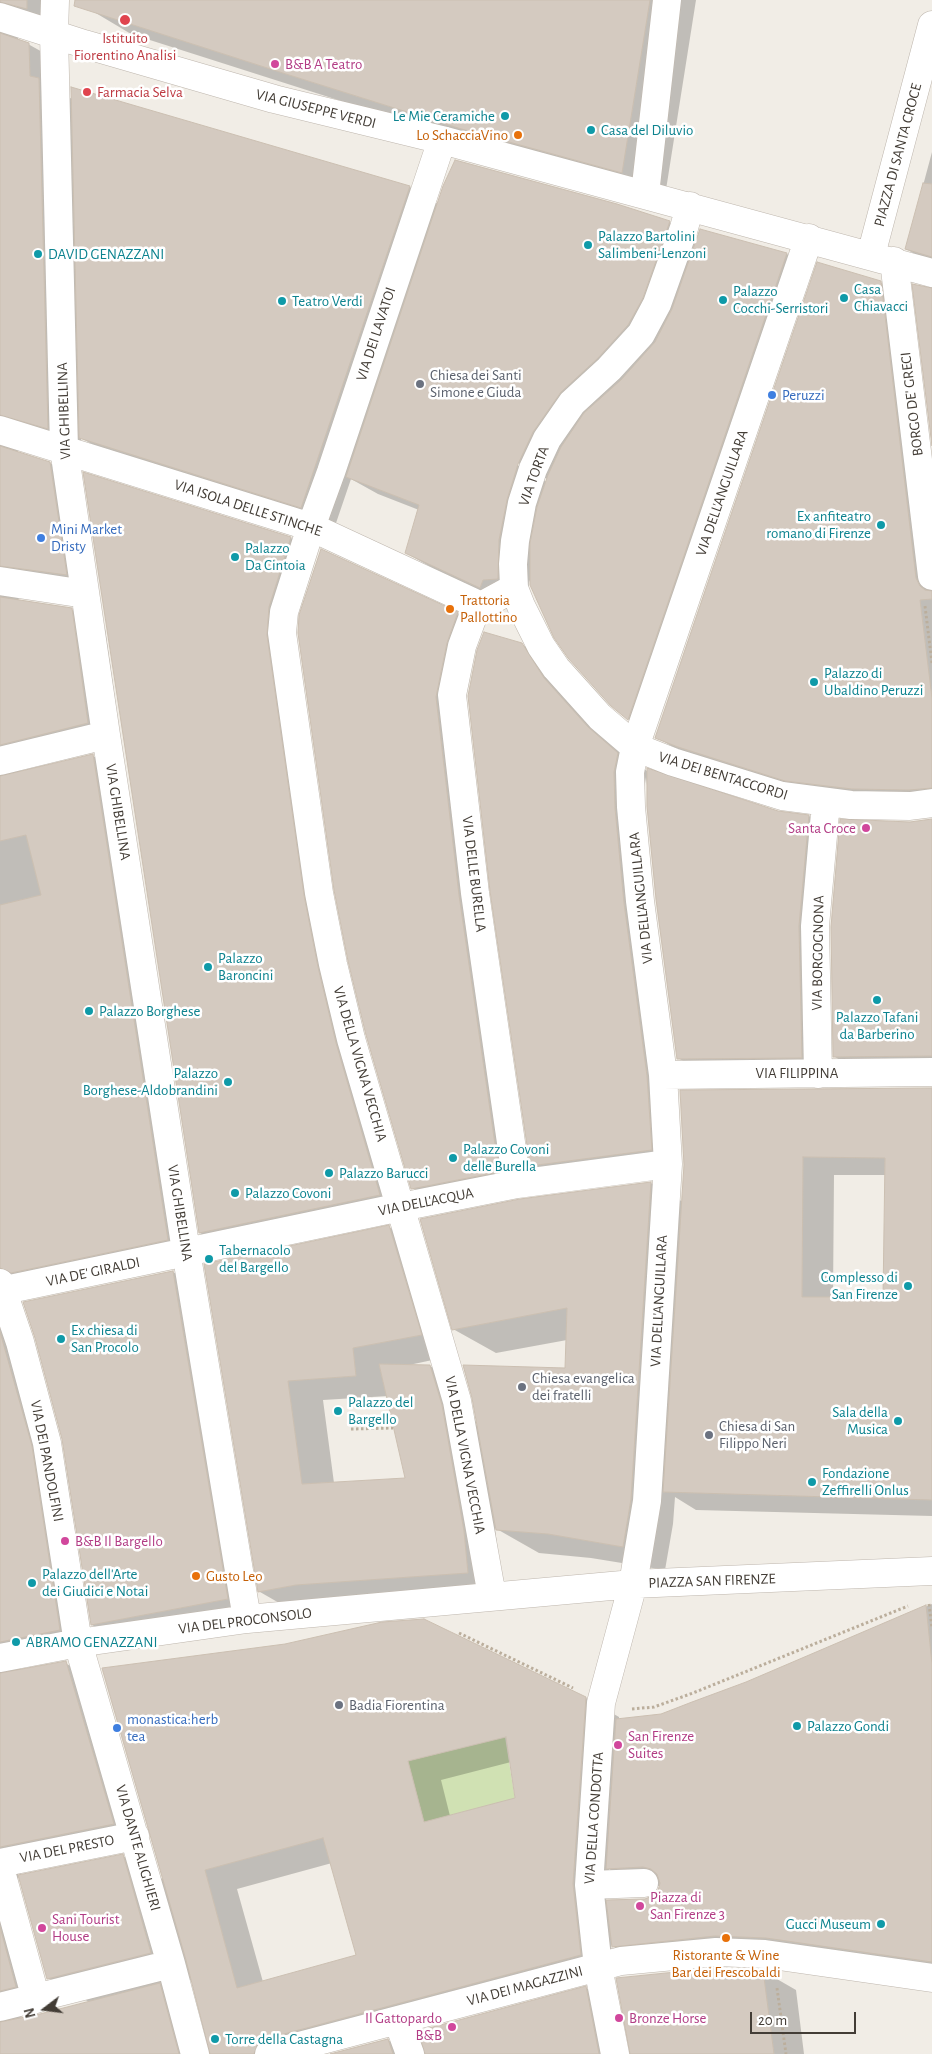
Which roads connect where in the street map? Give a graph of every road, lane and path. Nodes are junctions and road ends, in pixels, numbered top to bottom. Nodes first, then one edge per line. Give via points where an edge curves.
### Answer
1 (55, 0) edge
2 (667, 0) edge
3 (0, 17) edge
4 (932, 25) edge
5 (54, 34) junction
6 (442, 140) junction
7 (640, 193) junction
8 (690, 206) junction
9 (809, 238) junction
10 (882, 258) junction
11 (932, 273) edge
12 (0, 430) edge
13 (64, 449) junction
14 (311, 527) junction
15 (932, 576) edge
16 (0, 581) edge
17 (514, 588) junction
18 (85, 594) junction
19 (481, 606) junction
20 (106, 736) junction
21 (635, 747) junction
22 (0, 761) edge
23 (826, 802) junction
24 (932, 803) edge
25 (932, 1072) edge
26 (818, 1074) junction
27 (663, 1075) junction
28 (668, 1164) junction
29 (518, 1184) junction
30 (401, 1207) junction
31 (186, 1252) junction
32 (1, 1289) edge
33 (351, 1428) dead end
34 (394, 1428) dead end
35 (932, 1571) edge
36 (633, 1584) junction
37 (492, 1596) junction
38 (920, 1603) dead end
39 (911, 1605) dead end
40 (931, 1609) edge
41 (247, 1619) junction
42 (932, 1628) edge
43 (454, 1630) dead end
44 (78, 1643) junction
45 (0, 1658) edge
46 (601, 1709) junction
47 (135, 1836) junction
48 (0, 1863) edge
49 (0, 1868) edge
50 (644, 1883) dead end
51 (588, 1885) junction
52 (172, 1964) junction
53 (598, 1967) junction
54 (932, 1978) edge
55 (36, 1999) junction
56 (0, 2007) edge
57 (398, 2021) junction
58 (195, 2054) edge
59 (269, 2054) edge
60 (410, 2054) edge
61 (615, 2054) edge

1 - 5 street, VIA GHIBELLINA
2 - 7 street
3 - 5 street, VIA GIUSEPPE VERDI
4 - 10 street, PIAZZA DI SANTA CROCE
5 - 6 street, VIA GIUSEPPE VERDI via 274,99
5 - 13 street, VIA GHIBELLINA
6 - 7 street, VIA GIUSEPPE VERDI
6 - 14 street, VIA DEI LAVATOI
7 - 8 street
8 - 9 street
8 - 17 street, VIA TORTA via 657,304 641,334 572,403 547,439 533,469 515,541
9 - 10 street
9 - 21 street, VIA DELL'ANGUILLARA
10 - 11 street
10 - 15 street, BORGO DE' GRECI
12 - 13 street, VIA ISOLA DELLE STINCHE
13 - 14 street, VIA ISOLA DELLE STINCHE
13 - 18 street, VIA GHIBELLINA
14 - 19 street, VIA ISOLA DELLE STINCHE
14 - 30 street, VIA DELLA VIGNA VECCHIA via 284,612 283,648 319,894 333,964
16 - 18 street
17 - 19 street
17 - 21 street, VIA TORTA via 534,633 556,668 600,717
18 - 20 street, VIA GHIBELLINA
19 - 29 street, VIA DELLE BURELLA via 472,619 462,646 452,696 475,893
20 - 22 street
20 - 31 street, VIA GHIBELLINA
21 - 23 street, VIA DEI BENTACCORDI via 739,784 782,796
21 - 27 street, VIA DELL'ANGUILLARA via 630,772 631,808
23 - 24 street, VIA DEI BENTACCORDI via 873,806
23 - 26 street, VIA BORGOGNONA via 815,926
25 - 26 street, VIA FILIPPINA
26 - 27 street, VIA FILIPPINA
27 - 28 street, VIA DELL'ANGUILLARA
28 - 29 street, VIA DELL'ACQUA
28 - 36 street, VIA DELL'ANGUILLARA via 647,1501
29 - 30 street, VIA DELL'ACQUA
30 - 31 street, VIA DELL'ACQUA
30 - 37 street, VIA DELLA VIGNA VECCHIA via 457,1401
31 - 32 street, VIA DE' GIRALDI
31 - 41 street, VIA GHIBELLINA
32 - 44 street, VIA DEI PANDOLFINI via 20,1342 47,1443
33 - 34 path
35 - 36 street, PIAZZA SAN FIRENZE
36 - 37 street, PIAZZA SAN FIRENZE
36 - 46 street, VIA DELLA CONDOTTA
37 - 41 street, VIA DEL PROCONSOLO
38 - 40 path via 929,1601
39 - 46 path via 654,1707
40 - 42 path
41 - 44 street, VIA DEL PROCONSOLO
43 - 46 path via 597,1698 596,1708
44 - 45 street, VIA DEL PROCONSOLO
44 - 47 street, VIA DANTE ALIGHIERI
46 - 51 street, VIA DELLA CONDOTTA
47 - 48 street, VIA DEL PRESTO
47 - 52 street, VIA DANTE ALIGHIERI
49 - 55 street
50 - 51 street
51 - 53 street, VIA DELLA CONDOTTA
52 - 55 street
52 - 58 street, VIA DANTE ALIGHIERI
53 - 54 street, VIA DEI MAGAZZINI via 621,1961 716,1952 786,1956
53 - 57 street, VIA DEI MAGAZZINI
53 - 61 street, VIA DELLA CONDOTTA
55 - 56 street
57 - 59 street, VIA DEI MAGAZZINI
57 - 60 street

